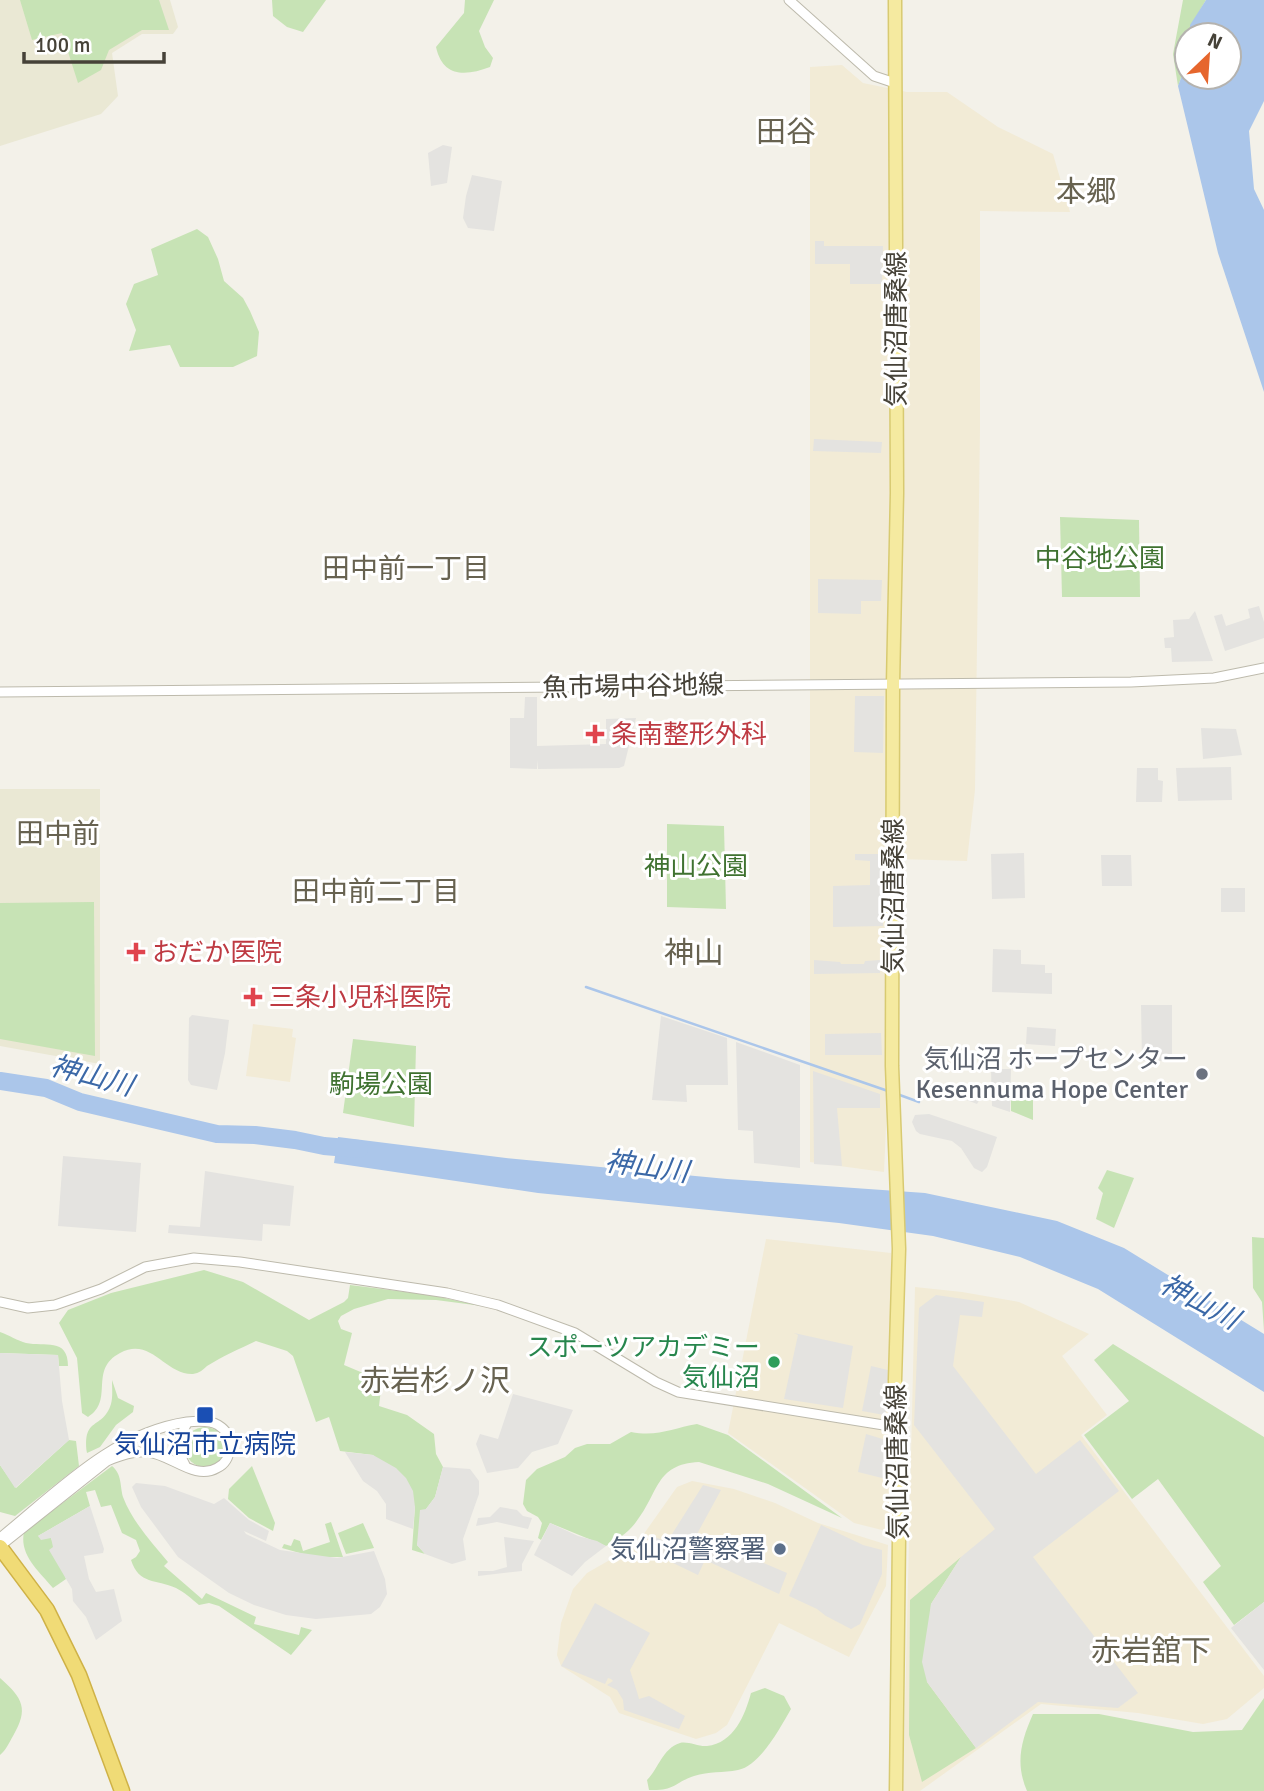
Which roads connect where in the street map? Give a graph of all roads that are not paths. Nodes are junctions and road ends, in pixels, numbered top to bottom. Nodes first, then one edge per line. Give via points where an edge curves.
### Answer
1 (789, 0) edge
2 (895, 0) edge
3 (895, 83) junction
4 (1264, 668) edge
5 (893, 684) junction
6 (0, 692) edge
7 (0, 1302) edge
8 (187, 1423) junction
9 (896, 1427) junction
10 (186, 1466) junction
11 (0, 1538) edge
12 (0, 1546) edge
13 (122, 1791) edge
14 (896, 1791) edge

1 - 3 street via 874,76
2 - 3 main road, 気仙沼唐桑線
3 - 5 main road, 気仙沼唐桑線
4 - 5 street, 魚市場中谷地線 via 1187,680
5 - 6 street, 魚市場中谷地線
5 - 9 main road, 気仙沼唐桑線 via 892,1079 899,1248
7 - 9 street via 28,1308 55,1306 145,1267 194,1258 240,1262 489,1303 575,1333 678,1392
8 - 10 street via 178,1438
8 - 10 street via 215,1423 226,1430 231,1441 224,1465 209,1473
8 - 11 street via 131,1438 99,1457
9 - 14 main road, 気仙沼唐桑線
10 - 12 street via 148,1452 107,1461
12 - 13 highway via 47,1610 79,1675

